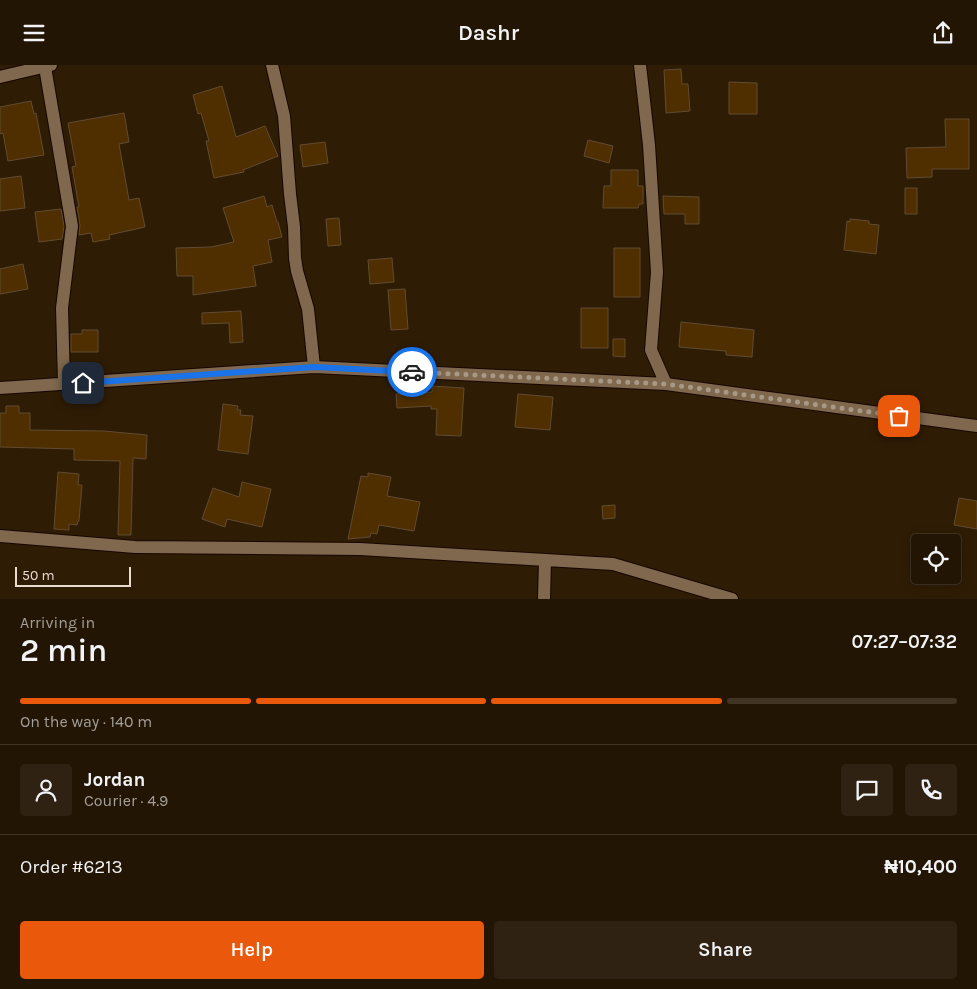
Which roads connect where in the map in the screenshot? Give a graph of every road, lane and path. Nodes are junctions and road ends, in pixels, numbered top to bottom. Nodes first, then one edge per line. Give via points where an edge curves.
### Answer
1 (272, 65) edge
2 (640, 65) edge
3 (49, 66) edge
4 (0, 77) edge
5 (314, 367) junction
6 (64, 384) junction
7 (666, 384) junction
8 (0, 389) edge
9 (977, 426) edge
10 (0, 536) edge
11 (544, 560) junction
12 (544, 599) edge
13 (732, 599) edge

1 - 5 street via 284,116 295,258 308,309
2 - 7 street via 657,272 651,350
3 - 4 street
3 - 6 street via 72,226 62,308
5 - 6 street
5 - 7 street
6 - 8 street
7 - 9 street
10 - 11 street via 135,547 360,549
11 - 12 street
11 - 13 street via 613,564

